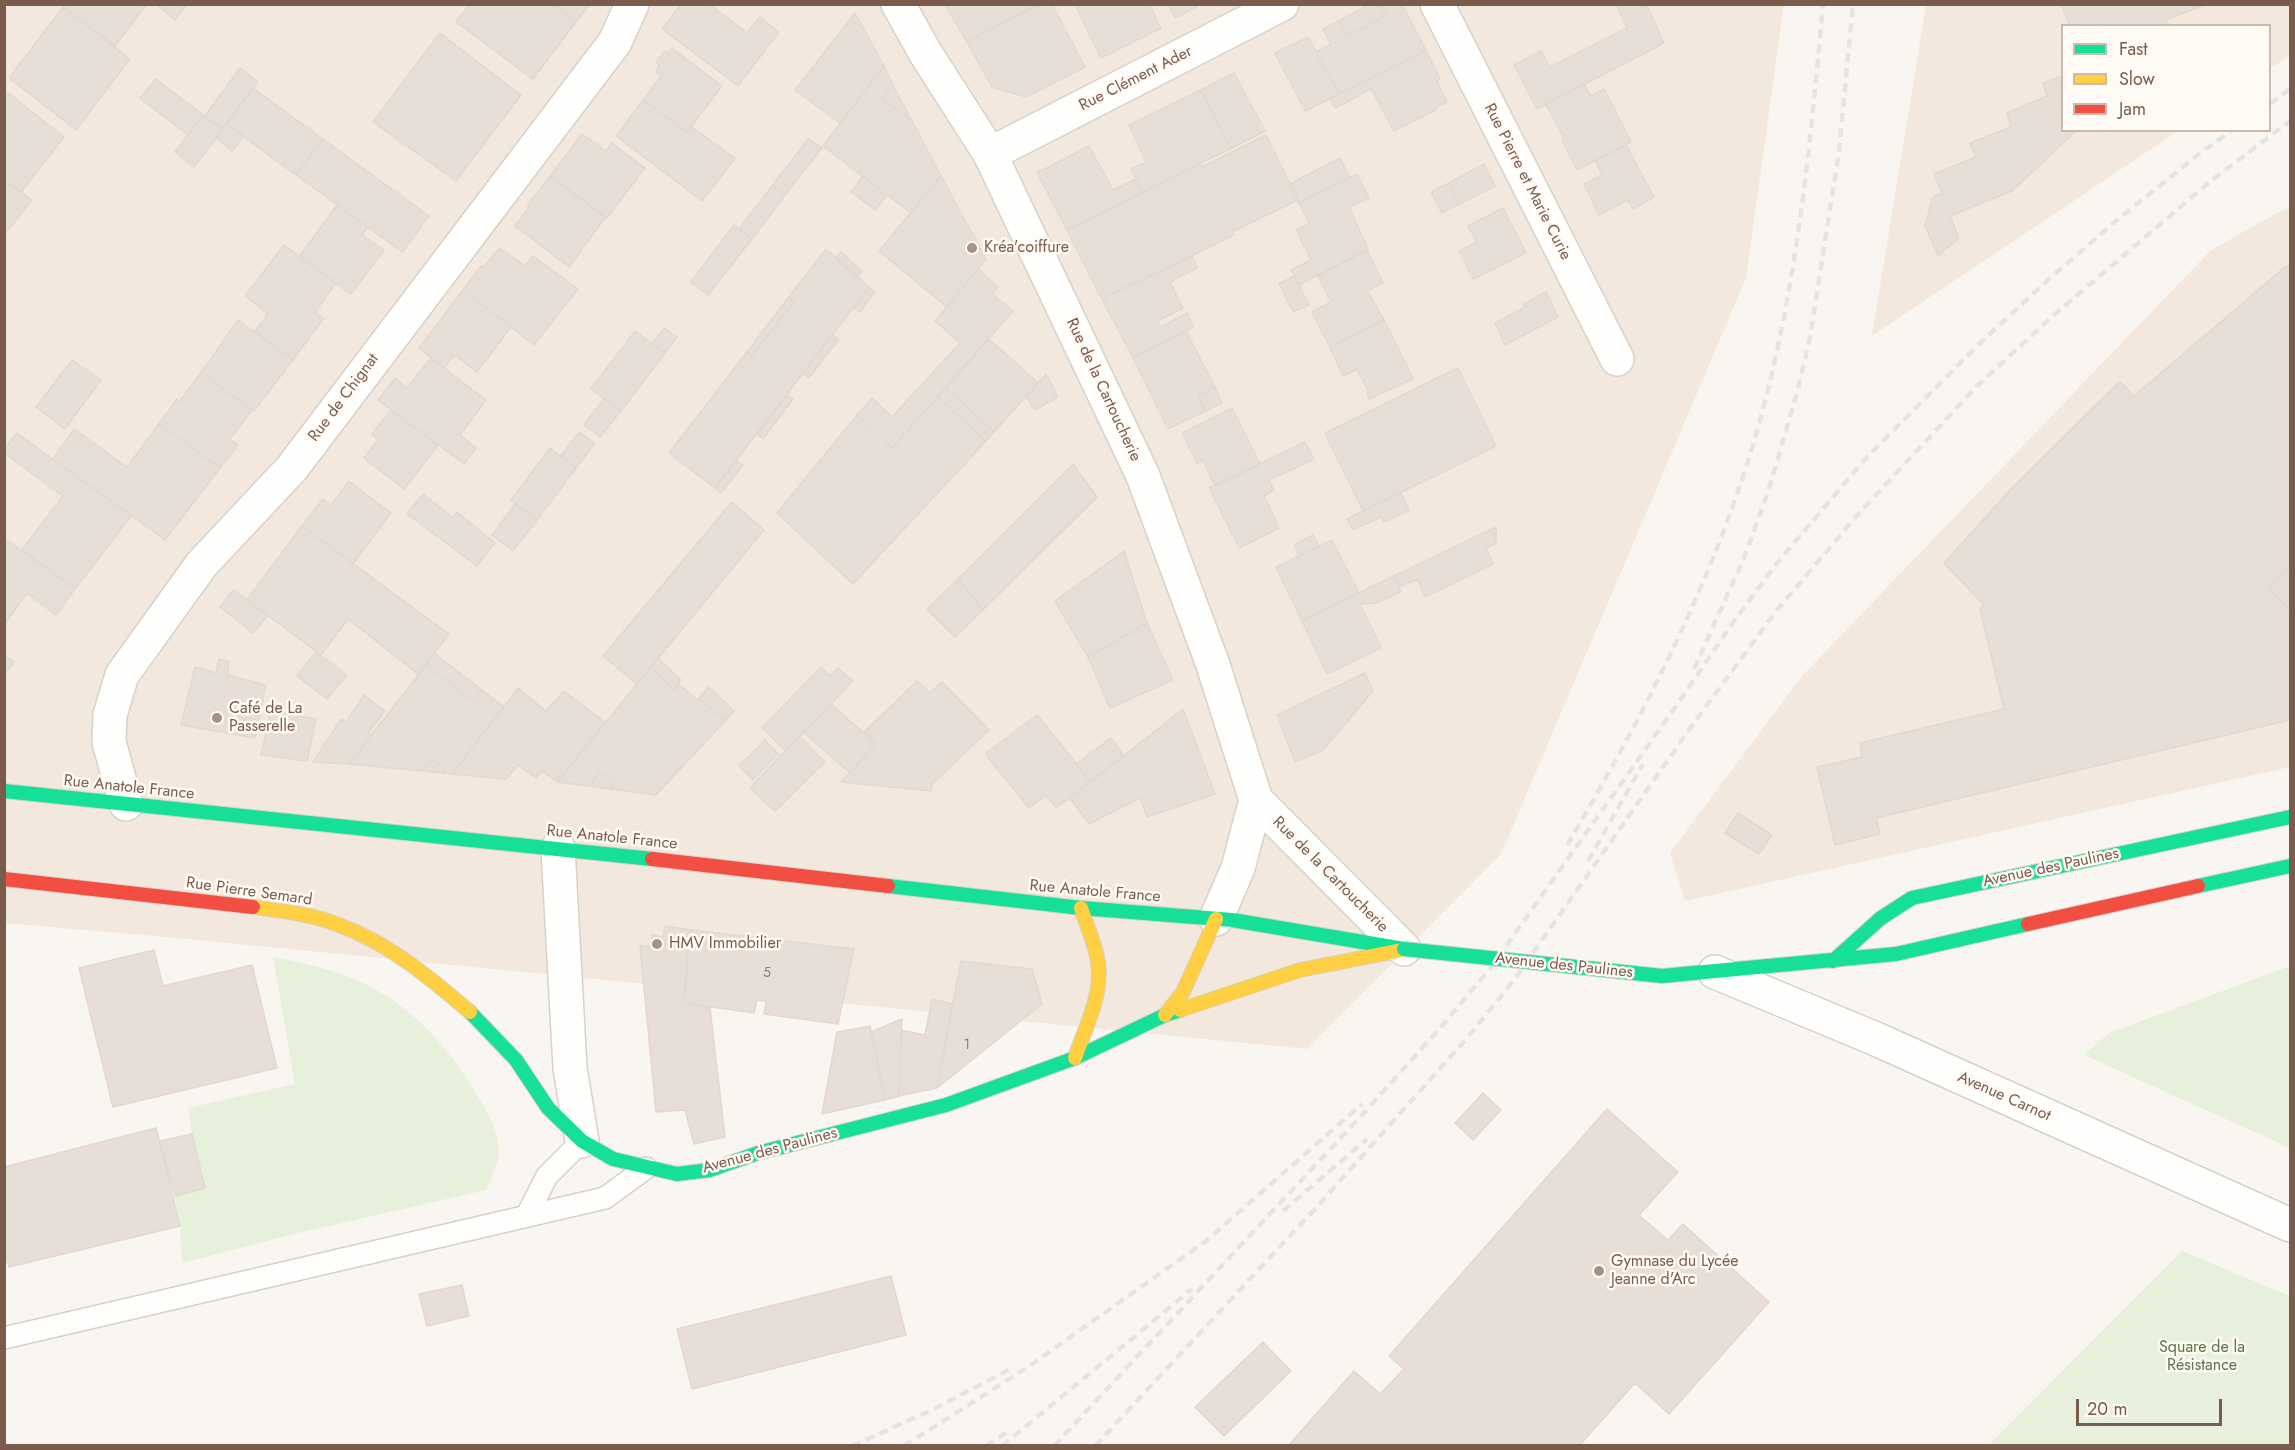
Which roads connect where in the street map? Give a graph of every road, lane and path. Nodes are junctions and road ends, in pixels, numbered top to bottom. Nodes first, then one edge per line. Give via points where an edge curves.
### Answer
1 (632, 4) edge
2 (898, 4) edge
3 (1282, 4) edge
4 (1437, 4) edge
5 (990, 154) junction
6 (1617, 359) dead end
7 (4, 791) edge
8 (1256, 800) junction
9 (126, 804) junction
10 (2290, 817) edge
11 (558, 848) junction
12 (2290, 866) edge
13 (4, 879) edge
14 (1081, 909) junction
15 (1216, 919) junction
16 (1404, 950) junction
17 (1833, 961) junction
18 (1715, 972) junction
19 (1165, 1015) junction
20 (1075, 1058) junction
21 (582, 1141) junction
22 (646, 1168) junction
23 (527, 1215) junction
24 (2290, 1225) edge
25 (4, 1338) edge

1 - 9 street, Rue de Chignat via 615,42 292,468 201,565 122,675 110,714 109,742
2 - 5 street, Rue de la Cartoucherie
3 - 5 street, Rue Clément Ader
4 - 6 street, Rue Pierre et Marie Curie
5 - 8 street, Rue de la Cartoucherie via 1143,476 1213,665
7 - 9 main road, Rue Anatole France
8 - 15 street, Rue de la Cartoucherie via 1238,868
8 - 16 street, Rue de la Cartoucherie
9 - 11 main road, Rue Anatole France
10 - 17 main road, Avenue des Paulines via 1912,898 1881,918
11 - 14 main road, Rue Anatole France
11 - 21 street via 570,1068
12 - 17 main road, Avenue des Paulines via 1896,954
13 - 21 main road, Rue Pierre Semard via 300,914 338,924 376,941 416,966 481,1021 516,1060 548,1108
14 - 15 main road, Rue Anatole France
14 - 20 main road via 1099,971 1097,990
15 - 16 main road, Avenue des Paulines
15 - 19 main road, Avenue des Paulines via 1182,992
16 - 18 main road, Avenue des Paulines, bridge via 1662,976
16 - 19 main road, Avenue des Paulines via 1300,970
17 - 18 main road, Avenue des Paulines
18 - 24 street, Avenue Carnot via 1876,1039
19 - 20 main road, Avenue des Paulines
20 - 22 main road, Avenue des Paulines via 946,1105 710,1170 677,1174
21 - 22 main road, Avenue des Paulines via 613,1160
21 - 23 lane via 547,1176
22 - 23 lane via 605,1198
23 - 25 lane

